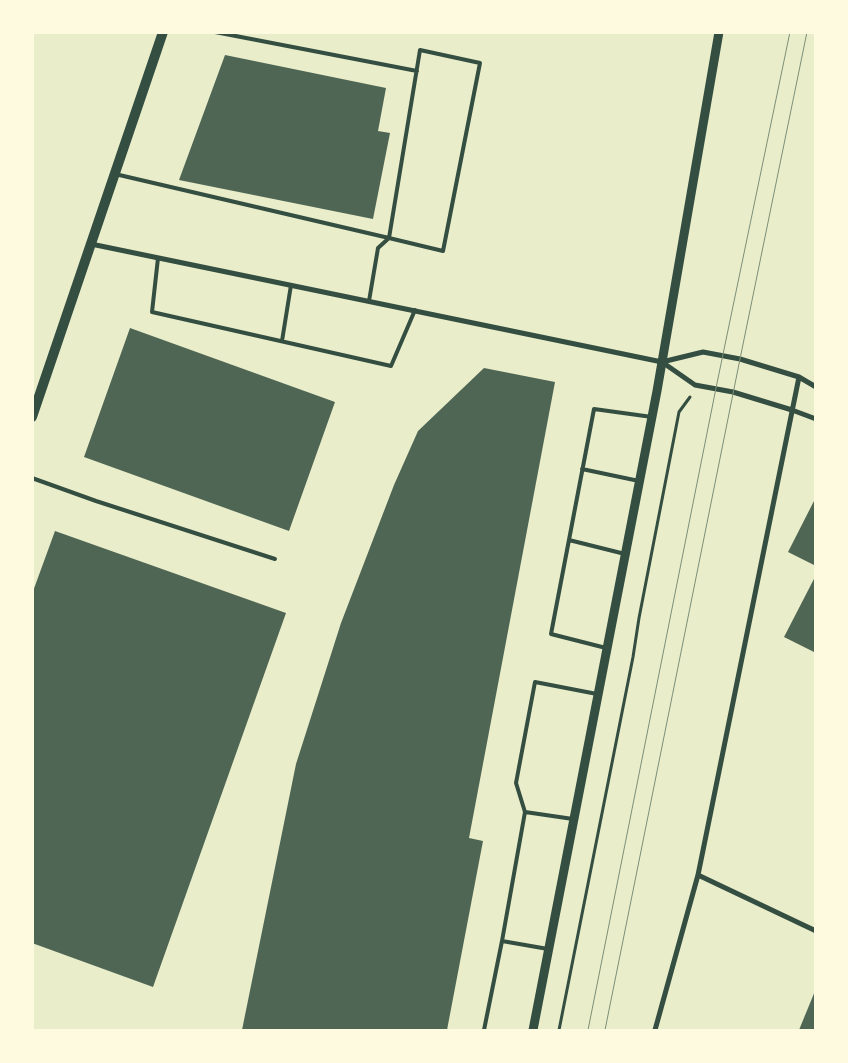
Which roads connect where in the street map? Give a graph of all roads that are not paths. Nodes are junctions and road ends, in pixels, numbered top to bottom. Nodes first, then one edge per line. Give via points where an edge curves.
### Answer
1 (163, 32) edge
2 (215, 32) edge
3 (719, 32) edge
4 (417, 71) junction
5 (115, 174) junction
6 (389, 238) junction
7 (91, 244) junction
8 (158, 258) junction
9 (291, 285) junction
10 (369, 301) junction
11 (415, 310) junction
12 (282, 341) junction
13 (662, 362) junction
14 (799, 377) junction
15 (816, 387) edge
16 (792, 410) junction
17 (32, 417) edge
18 (652, 417) junction
19 (816, 420) edge
20 (582, 469) junction
21 (32, 478) edge
22 (640, 481) junction
23 (569, 540) junction
24 (625, 554) junction
25 (275, 560) dead end
26 (607, 648) junction
27 (598, 694) junction
28 (525, 812) junction
29 (574, 819) junction
30 (698, 875) junction
31 (816, 931) edge
32 (502, 941) junction
33 (549, 949) junction
34 (484, 1030) edge
35 (534, 1030) edge
36 (655, 1030) edge

1 - 5 main road
2 - 4 lane
3 - 13 street
4 - 6 lane
4 - 6 lane via 420,50 480,63 443,251
5 - 6 lane
5 - 7 main road
6 - 10 lane via 378,248
7 - 8 street
7 - 17 main road
8 - 9 street
8 - 12 lane via 152,312
9 - 10 street
9 - 12 lane
10 - 11 street
11 - 12 lane via 392,366
11 - 13 street
13 - 14 street via 703,352 740,359
13 - 16 street via 695,384
13 - 18 street
14 - 15 street
14 - 16 street
16 - 19 street
16 - 30 street
18 - 20 lane via 594,409
18 - 22 street
20 - 22 lane
20 - 23 lane
21 - 25 lane
22 - 24 street
23 - 24 lane
23 - 26 lane via 551,634
24 - 26 street
26 - 27 street
27 - 28 lane via 535,682 516,783
27 - 29 street
28 - 29 lane
28 - 32 lane
29 - 33 street
30 - 31 street
30 - 36 street
32 - 33 lane
32 - 34 lane
33 - 35 street

